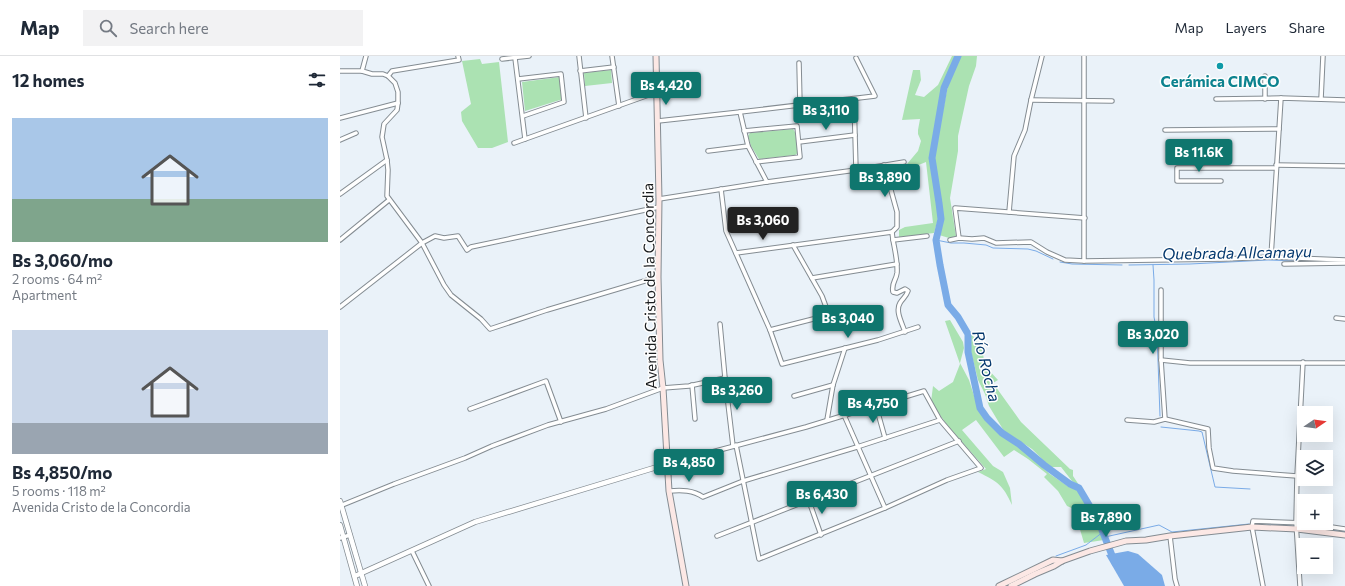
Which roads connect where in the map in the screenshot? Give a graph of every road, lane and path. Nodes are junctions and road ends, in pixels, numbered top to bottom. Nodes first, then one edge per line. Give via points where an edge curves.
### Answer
1 (366, 56) edge
2 (458, 56) edge
3 (529, 56) edge
4 (579, 56) edge
5 (612, 56) edge
6 (656, 56) edge
7 (1042, 56) edge
8 (1084, 56) edge
9 (1322, 56) edge
10 (515, 58) junction
11 (856, 58) dead end
12 (502, 59) dead end
13 (799, 63) dead end
14 (614, 67) junction
15 (340, 71) edge
16 (362, 71) junction
17 (580, 71) junction
18 (388, 76) junction
19 (1265, 76) dead end
20 (518, 79) junction
21 (657, 92) junction
22 (854, 98) junction
23 (1281, 98) junction
24 (1216, 99) dead end
25 (1265, 99) junction
26 (1321, 99) junction
27 (1031, 100) junction
28 (1345, 100) edge
29 (1084, 101) junction
30 (1112, 101) dead end
31 (398, 103) junction
32 (800, 105) junction
33 (619, 106) junction
34 (740, 112) junction
35 (523, 116) junction
36 (340, 118) edge
37 (586, 118) junction
38 (658, 121) junction
39 (1279, 129) junction
40 (1165, 130) dead end
41 (744, 132) junction
42 (356, 133) dead end
43 (855, 135) junction
44 (525, 139) junction
45 (340, 140) edge
46 (799, 142) junction
47 (514, 143) dead end
48 (748, 146) junction
49 (708, 151) dead end
50 (387, 160) junction
51 (756, 162) junction
52 (904, 162) dead end
53 (884, 165) junction
54 (1345, 166) edge
55 (1276, 167) junction
56 (856, 170) junction
57 (1221, 181) dead end
58 (767, 182) junction
59 (721, 189) junction
60 (340, 194) edge
61 (659, 199) junction
62 (389, 200) junction
63 (659, 207) junction
64 (1009, 212) junction
65 (1084, 218) junction
66 (892, 232) junction
67 (927, 236) dead end
68 (959, 238) junction
69 (340, 240) edge
70 (893, 240) junction
71 (950, 240) dead end
72 (422, 243) junction
73 (793, 245) junction
74 (736, 254) junction
75 (1271, 257) junction
76 (1345, 260) edge
77 (1084, 261) junction
78 (1345, 263) edge
79 (897, 264) junction
80 (1284, 264) dead end
81 (658, 277) junction
82 (812, 278) junction
83 (1161, 290) dead end
84 (340, 307) edge
85 (1336, 318) dead end
86 (1345, 318) edge
87 (720, 324) dead end
88 (918, 327) dead end
89 (770, 330) junction
90 (905, 332) junction
91 (844, 348) junction
92 (1161, 360) junction
93 (1303, 362) junction
94 (1345, 363) edge
95 (725, 378) junction
96 (692, 385) junction
97 (833, 385) junction
98 (663, 388) junction
99 (794, 396) dead end
100 (876, 406) junction
101 (470, 409) dead end
102 (844, 415) junction
103 (695, 419) dead end
104 (1165, 419) junction
105 (827, 420) junction
106 (940, 420) junction
107 (1127, 420) dead end
108 (561, 422) junction
109 (885, 438) junction
110 (959, 441) junction
111 (735, 446) junction
112 (857, 447) junction
113 (1298, 450) edge
114 (667, 464) junction
115 (872, 476) junction
116 (1297, 476) joint
117 (743, 481) junction
118 (669, 492) junction
119 (809, 501) junction
120 (341, 504) edge
121 (885, 508) junction
122 (752, 522) junction
123 (1296, 522) junction
124 (340, 525) edge
125 (1252, 527) junction
126 (1333, 527) edge
127 (1297, 529) joint
128 (1345, 529) edge
129 (1297, 530) edge
130 (1305, 530) edge
131 (350, 535) junction
132 (821, 535) junction
133 (1345, 535) edge
134 (717, 536) dead end
135 (1170, 536) junction
136 (342, 538) edge
137 (412, 551) junction
138 (1062, 561) junction
139 (361, 573) junction
140 (355, 576) junction
141 (357, 586) edge
142 (365, 586) edge
143 (429, 586) edge
144 (686, 586) edge
145 (999, 586) edge
146 (1011, 586) edge
147 (1177, 586) edge
148 (1263, 586) edge
149 (1300, 586) edge

1 - 16 street
2 - 18 street via 459,60 392,71
3 - 10 street
4 - 17 street
5 - 14 street
6 - 21 main road, Avenida Cristo de la Concordia
7 - 27 street
8 - 29 street
9 - 26 street
10 - 12 street
10 - 20 street
11 - 22 street via 875,96
13 - 32 street
14 - 17 street
14 - 33 street
15 - 16 street
16 - 18 street
17 - 37 street
18 - 31 street via 395,83
19 - 25 street
20 - 35 street
20 - 35 street via 561,74 564,102
21 - 33 street
21 - 38 main road, Avenida Cristo de la Concordia
22 - 32 street
22 - 43 street
23 - 25 street
23 - 26 street
23 - 39 street
24 - 25 street
26 - 28 street
27 - 29 street
27 - 64 street via 1025,130 1014,156
29 - 30 street
29 - 65 street
31 - 36 street
31 - 50 street via 396,110 384,124 382,137
32 - 34 street
33 - 37 street
34 - 38 street
34 - 41 street
35 - 44 street
37 - 44 street
38 - 61 main road, Avenida Cristo de la Concordia
39 - 40 street
39 - 55 street
41 - 46 street via 797,126
41 - 48 street
42 - 45 street
43 - 46 street
43 - 56 street
44 - 47 street
46 - 51 street via 800,157
48 - 49 street
48 - 51 street
50 - 60 street
50 - 62 street via 386,190
51 - 58 street
52 - 53 street
53 - 56 street
53 - 66 street via 897,212 898,227
54 - 55 street
55 - 57 street via 1177,168 1177,181
55 - 75 street
56 - 58 street
58 - 59 street
59 - 61 street
59 - 74 street via 726,231
61 - 63 main road, Avenida Cristo de la Concordia
62 - 69 street
62 - 72 street
63 - 72 street via 471,247 467,250 458,236 435,236
63 - 81 main road, Avenida Cristo de la Concordia
64 - 65 street
64 - 68 street via 955,208
65 - 77 street
66 - 70 street
66 - 73 street
67 - 70 street
68 - 71 street
68 - 77 street via 984,238 996,243 1031,242 1065,260
70 - 79 street
72 - 81 street via 451,295 490,329
72 - 84 street
73 - 74 street
73 - 82 street
74 - 89 street
75 - 76 street
75 - 77 street
78 - 80 street
79 - 82 street
79 - 90 street via 897,274 891,286 893,292 905,289 908,291 899,305 898,312
81 - 98 main road, Avenida Cristo de la Concordia
82 - 89 street via 829,315
83 - 92 street
85 - 86 street
87 - 95 street
88 - 90 street
89 - 91 street via 782,364
90 - 91 street
91 - 97 street
92 - 93 street via 1190,363
92 - 104 street
93 - 94 street
93 - 113 street
95 - 96 street
95 - 111 street
96 - 98 street
96 - 103 street
97 - 99 street
97 - 105 street
98 - 108 street
98 - 114 main road, Avenida Cristo de la Concordia
100 - 102 street
100 - 106 street via 924,392
100 - 109 street
101 - 108 street via 546,381
102 - 105 street
102 - 112 street
104 - 107 street via 1154,422
104 - 116 street via 1208,429 1213,468
105 - 111 street
106 - 109 street
106 - 110 street
108 - 120 street
109 - 112 street
110 - 115 street
110 - 121 street via 981,468
111 - 114 street
111 - 117 street
112 - 115 street
112 - 117 street
114 - 118 main road, Avenida Cristo de la Concordia
114 - 137 street via 475,522
115 - 119 street
115 - 121 street
116 - 123 street
117 - 118 street via 703,497 682,490
117 - 122 street
118 - 144 main road, Avenida Cristo de la Concordia
119 - 122 street
119 - 132 street
120 - 131 street
121 - 132 street
122 - 132 street via 759,559
122 - 134 street
123 - 125 street via 1253,521
123 - 127 street
124 - 136 street
125 - 127 main road
125 - 135 main road
125 - 148 street
126 - 128 street
129 - 149 street
130 - 133 main road
131 - 136 street
131 - 139 street
135 - 138 main road via 1126,541
135 - 147 street
136 - 140 street
137 - 139 street
137 - 143 street
138 - 145 main road via 1053,560
138 - 146 main road
139 - 140 street
139 - 142 street
140 - 141 street

